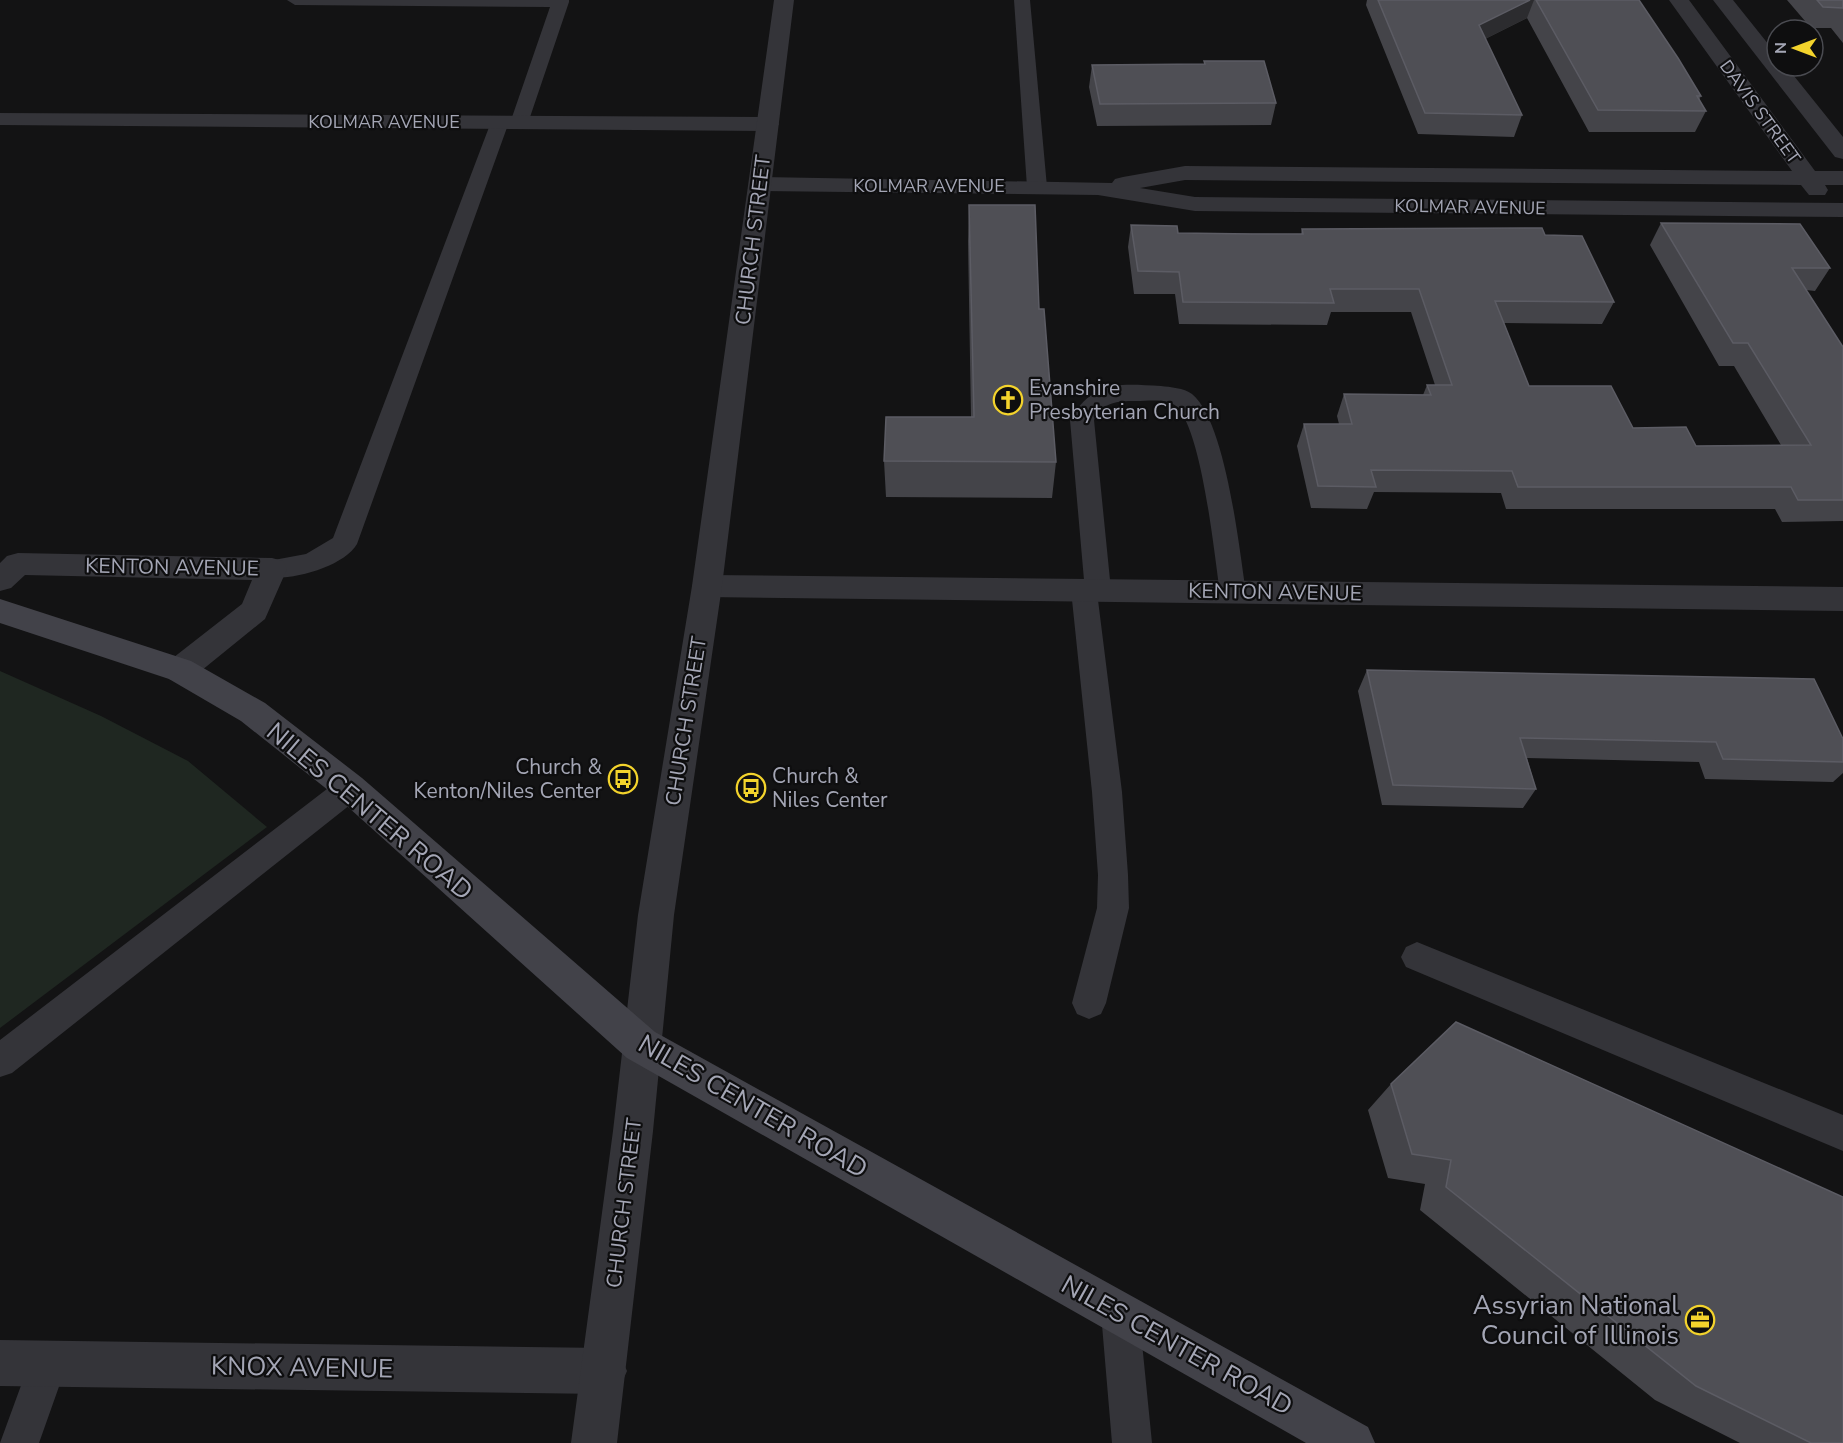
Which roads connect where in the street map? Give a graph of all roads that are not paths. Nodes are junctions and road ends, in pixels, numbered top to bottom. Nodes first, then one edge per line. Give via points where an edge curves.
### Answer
1 (295, 0) edge
2 (784, 0) edge
3 (1022, 0) edge
4 (1679, 0) edge
5 (1723, 0) edge
6 (561, 1) edge
7 (0, 119) edge
8 (510, 123) junction
9 (768, 124) junction
10 (1843, 152) edge
11 (1808, 178) junction
12 (1843, 178) edge
13 (760, 184) junction
14 (1037, 187) junction
15 (1098, 188) junction
16 (1840, 215) edge
17 (272, 569) junction
18 (0, 580) edge
19 (707, 586) junction
20 (1091, 590) junction
21 (1233, 592) junction
22 (1843, 599) edge
23 (0, 611) edge
24 (180, 669) junction
25 (350, 788) junction
26 (1417, 957) dead end
27 (1089, 1003) dead end
28 (641, 1046) junction
29 (0, 1061) edge
30 (1843, 1133) edge
31 (1120, 1313) junction
32 (0, 1363) edge
33 (48, 1364) junction
34 (604, 1371) junction
35 (19, 1443) edge
36 (594, 1443) edge
37 (1132, 1443) edge
38 (1352, 1443) edge

1 - 6 lane
2 - 9 street, CHURCH STREET
3 - 14 lane
4 - 11 street, DAVIS STREET
5 - 10 street, DAVIS STREET
6 - 8 lane
7 - 8 street, KOLMAR AVENUE
8 - 9 street, KOLMAR AVENUE
8 - 17 lane via 344,544 312,563
9 - 13 street, CHURCH STREET
11 - 12 street, KOLMAR AVENUE
11 - 15 street, KOLMAR AVENUE via 1185,173
11 - 16 street, DAVIS STREET
13 - 14 street, KOLMAR AVENUE
13 - 19 street, CHURCH STREET
14 - 15 street, KOLMAR AVENUE
15 - 16 street, KOLMAR AVENUE via 1195,204
17 - 18 street, KENTON AVENUE via 18,564
17 - 24 street, KENTON AVENUE via 254,611
19 - 20 street, KENTON AVENUE
19 - 28 street, CHURCH STREET via 656,915
20 - 21 street, KENTON AVENUE
20 - 21 lane via 1082,420 1092,402 1110,393 1156,393 1183,399 1198,416
20 - 27 lane via 1113,908
21 - 22 street, KENTON AVENUE
23 - 24 main road
24 - 25 main road, NILES CENTER ROAD via 253,712
25 - 28 main road, NILES CENTER ROAD
25 - 29 lane
26 - 30 lane
28 - 31 main road, NILES CENTER ROAD
28 - 34 street, CHURCH STREET
31 - 37 lane
31 - 38 main road, NILES CENTER ROAD
32 - 33 street, KNOX AVENUE
33 - 34 street, KNOX AVENUE
33 - 35 lane
34 - 36 street, CHURCH STREET

